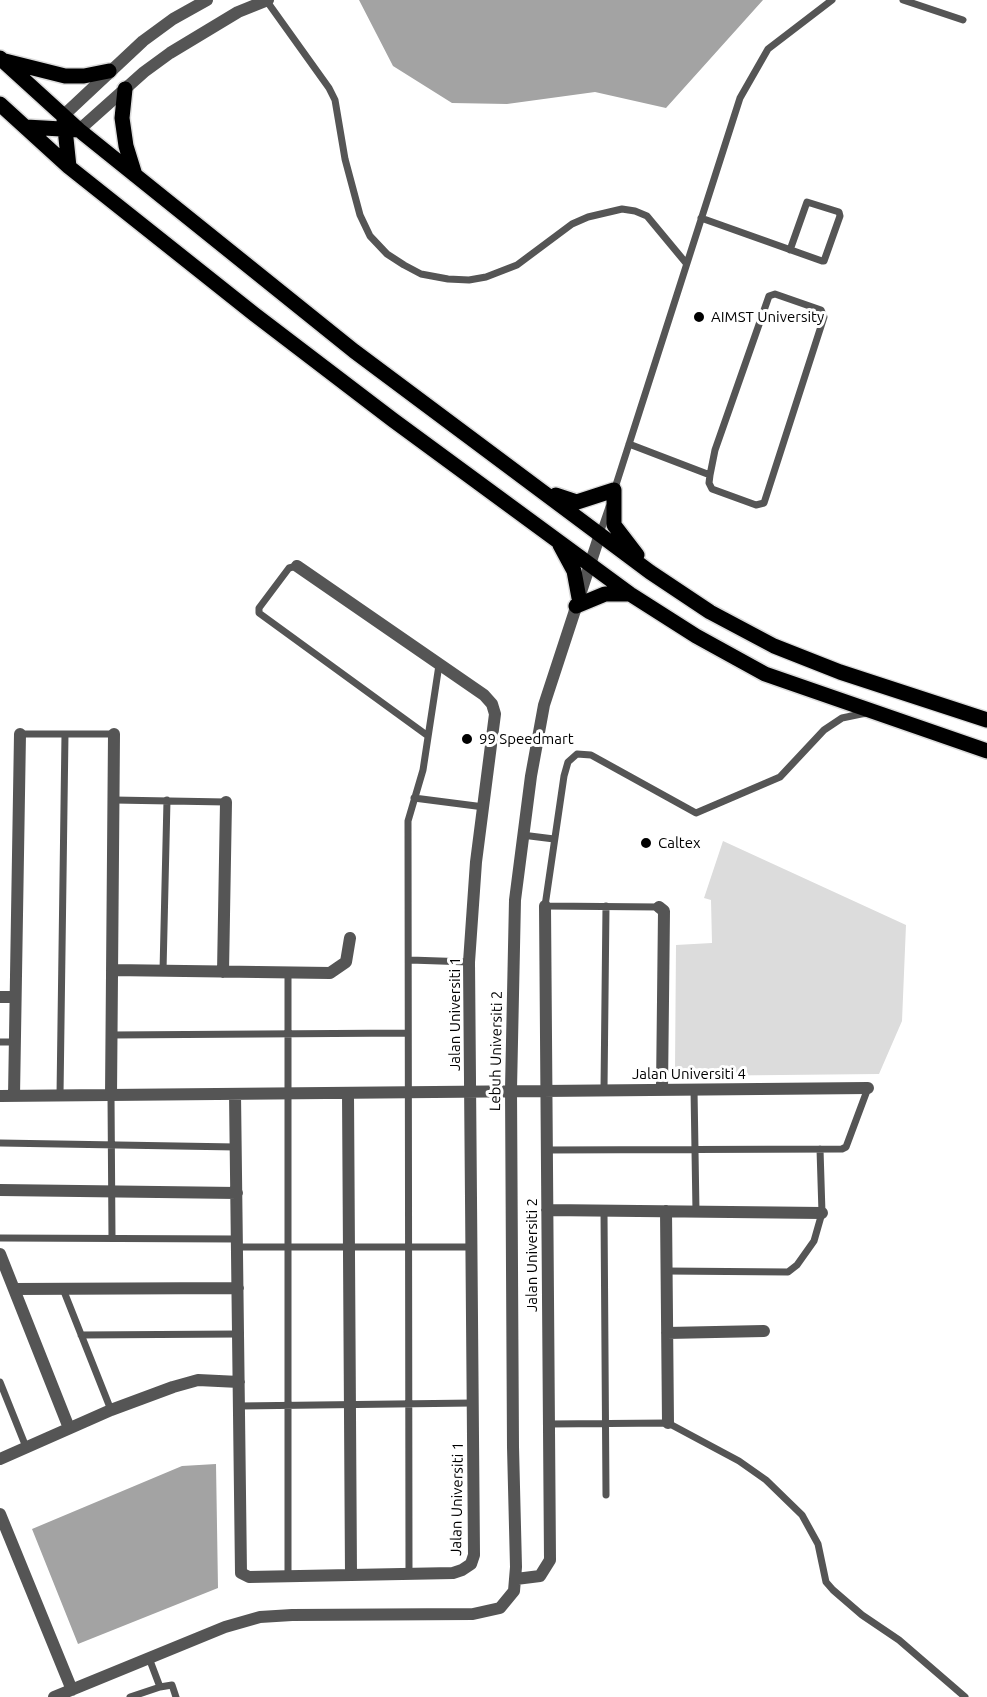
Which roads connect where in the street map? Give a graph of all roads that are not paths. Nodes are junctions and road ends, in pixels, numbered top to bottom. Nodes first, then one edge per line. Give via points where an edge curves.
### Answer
1 (207, 0) edge
2 (267, 0) edge
3 (832, 0) edge
4 (903, 0) edge
5 (963, 20) dead end
6 (1, 59) edge
7 (109, 71) junction
8 (125, 90) junction
9 (0, 104) edge
10 (70, 125) junction
11 (26, 127) junction
12 (69, 167) junction
13 (135, 176) junction
14 (701, 218) junction
15 (790, 250) junction
16 (686, 263) junction
17 (629, 444) junction
18 (710, 475) junction
19 (542, 490) junction
20 (614, 490) junction
21 (600, 534) junction
22 (558, 541) junction
23 (590, 564) junction
24 (297, 566) joint
25 (650, 572) junction
26 (630, 594) junction
27 (578, 602) junction
28 (439, 665) junction
29 (872, 712) junction
30 (987, 720) edge
31 (20, 734) joint
32 (66, 734) junction
33 (114, 734) joint
34 (428, 736) junction
35 (987, 750) edge
36 (414, 798) junction
37 (114, 800) junction
38 (167, 800) junction
39 (226, 801) joint
40 (484, 807) junction
41 (522, 835) junction
42 (554, 839) junction
43 (545, 906) junction
44 (606, 906) junction
45 (659, 907) joint
46 (350, 938) dead end
47 (410, 960) junction
48 (469, 962) junction
49 (112, 970) junction
50 (163, 971) junction
51 (223, 972) junction
52 (288, 973) junction
53 (0, 997) edge
54 (15, 997) junction
55 (288, 1033) junction
56 (408, 1033) junction
57 (112, 1035) junction
58 (0, 1042) edge
59 (14, 1042) junction
60 (868, 1088) joint
61 (511, 1089) junction
62 (546, 1089) junction
63 (604, 1089) junction
64 (662, 1089) junction
65 (694, 1089) junction
66 (408, 1093) junction
67 (469, 1093) junction
68 (235, 1094) junction
69 (288, 1094) junction
70 (348, 1094) junction
71 (60, 1095) junction
72 (111, 1095) junction
73 (0, 1096) edge
74 (14, 1096) junction
75 (0, 1143) edge
76 (112, 1145) junction
77 (236, 1147) junction
78 (695, 1149) junction
79 (820, 1149) junction
80 (547, 1150) junction
81 (0, 1190) edge
82 (112, 1192) junction
83 (237, 1193) junction
84 (547, 1210) junction
85 (604, 1211) junction
86 (666, 1211) junction
87 (696, 1212) junction
88 (822, 1213) junction
89 (0, 1238) edge
90 (112, 1238) junction
91 (237, 1243) junction
92 (288, 1247) junction
93 (349, 1247) junction
94 (408, 1247) junction
95 (471, 1247) junction
96 (1, 1259) edge
97 (666, 1271) junction
98 (238, 1288) junction
99 (14, 1289) junction
100 (63, 1289) junction
101 (764, 1331) dead end
102 (667, 1333) junction
103 (238, 1334) junction
104 (81, 1335) junction
105 (0, 1382) edge
106 (239, 1382) junction
107 (473, 1403) junction
108 (350, 1404) junction
109 (409, 1404) junction
110 (288, 1405) junction
111 (239, 1406) junction
112 (111, 1410) junction
113 (606, 1423) junction
114 (668, 1423) junction
115 (549, 1424) junction
116 (69, 1428) junction
117 (27, 1447) junction
118 (0, 1459) edge
119 (606, 1495) dead end
120 (0, 1514) edge
121 (409, 1574) junction
122 (351, 1575) junction
123 (288, 1576) junction
124 (516, 1579) junction
125 (149, 1658) junction
126 (160, 1687) junction
127 (73, 1694) edge
128 (54, 1697) edge
129 (130, 1697) edge
130 (176, 1697) edge
131 (964, 1697) edge

1 - 7 street via 173,19
2 - 8 street via 238,12 170,53
2 - 16 lane via 335,100 360,215 387,254 422,274 469,280 486,277 517,265 572,224 622,209 647,216
3 - 14 lane via 780,38 760,60 734,114
4 - 5 lane
6 - 7 main road via 65,76
6 - 10 main road
7 - 10 street
8 - 10 street
8 - 13 main road via 122,118
9 - 11 main road
10 - 11 main road
10 - 12 main road
10 - 13 main road
11 - 12 main road
12 - 22 main road via 310,357
13 - 19 main road via 354,351
14 - 15 lane
14 - 16 lane
15 - 15 lane via 826,260 839,212 807,202
16 - 17 lane
17 - 18 lane
17 - 20 lane
18 - 18 lane via 712,489 756,505 764,503 824,317 821,310 775,294 769,296
19 - 20 main road via 577,502
19 - 21 main road
20 - 21 lane
20 - 25 main road via 614,525
21 - 23 street, Lebuh Universiti 2
21 - 25 main road
22 - 23 main road
22 - 27 main road via 574,571
23 - 26 main road
23 - 27 street, Lebuh Universiti 2
24 - 28 street, Jalan Universiti 1
24 - 34 lane via 289,568 259,613
25 - 30 main road via 710,612 774,646
26 - 27 main road via 605,594
26 - 29 main road via 765,674
27 - 41 street, Lebuh Universiti 2 via 544,705
28 - 34 lane
28 - 40 street, Jalan Universiti 1 via 492,704 495,714
29 - 35 main road
29 - 42 lane via 842,717 824,730 780,777 696,813 591,755 577,754 568,762 564,776
31 - 32 lane
31 - 54 street
32 - 33 lane
32 - 71 lane
33 - 37 street
34 - 36 lane
36 - 40 lane
36 - 47 lane via 408,821
37 - 38 lane
37 - 49 street
38 - 39 lane
38 - 50 lane
39 - 51 street
40 - 48 street, Jalan Universiti 1
41 - 42 lane
41 - 61 street, Lebuh Universiti 2 via 513,939
42 - 43 lane
43 - 44 lane
43 - 62 street, Jalan Universiti 2
44 - 45 lane
44 - 63 lane
45 - 64 street via 664,911
46 - 52 street via 346,962 338,970
47 - 48 lane
47 - 56 lane
48 - 67 street, Jalan Universiti 1
49 - 50 street
49 - 57 street
50 - 51 street
51 - 52 street
52 - 55 lane
53 - 54 street
54 - 59 street
55 - 56 lane
55 - 57 lane
55 - 69 lane
56 - 66 lane
57 - 72 street
58 - 59 lane
59 - 74 street
60 - 65 street, Jalan Universiti 4
60 - 79 lane via 846,1146
61 - 62 street, Jalan Universiti 4
61 - 67 street, Jalan Universiti 4
61 - 124 street, Lebuh Universiti 2
62 - 63 street, Jalan Universiti 4
62 - 80 street, Jalan Universiti 2
63 - 64 street, Jalan Universiti 4
64 - 65 street, Jalan Universiti 4
65 - 78 lane
66 - 67 street, Jalan Universiti 4
66 - 70 street, Jalan Universiti 4
66 - 94 lane
67 - 95 street, Jalan Universiti 1
68 - 69 street, Jalan Universiti 4
68 - 72 street, Jalan Universiti 4
68 - 77 street
69 - 70 street, Jalan Universiti 4
69 - 92 lane
70 - 93 street
71 - 72 street, Jalan Universiti 4
71 - 74 street, Jalan Universiti 4
72 - 76 lane
73 - 74 street, Jalan Universiti 4
75 - 76 lane
76 - 77 lane
76 - 82 lane
77 - 83 street
78 - 79 lane
78 - 80 lane
78 - 87 lane
79 - 88 lane
80 - 84 street, Jalan Universiti 2
81 - 82 street
82 - 83 street
82 - 90 lane
83 - 91 street
84 - 85 street
84 - 115 street, Jalan Universiti 2
85 - 86 street
85 - 113 lane
86 - 87 street
86 - 97 street
87 - 88 street
88 - 97 lane via 814,1240 788,1272
89 - 90 lane
90 - 91 lane
91 - 92 lane
91 - 98 street
92 - 93 lane
92 - 110 lane
93 - 94 lane
93 - 108 street
94 - 95 lane
94 - 109 lane
95 - 107 street, Jalan Universiti 1
96 - 99 street
97 - 102 street
98 - 100 street
98 - 103 street
99 - 100 street
99 - 116 street
100 - 104 lane
101 - 102 street
102 - 114 street
103 - 104 lane
103 - 106 street
104 - 112 lane
105 - 117 lane
106 - 111 street
106 - 112 street via 198,1380
107 - 109 lane
107 - 121 street, Jalan Universiti 1 via 471,1564 453,1573
108 - 109 lane
108 - 110 lane
108 - 122 street
109 - 121 lane
110 - 111 lane
110 - 123 lane
111 - 123 street via 241,1573 249,1577
112 - 116 street
113 - 114 lane
113 - 115 lane
113 - 119 lane
114 - 131 lane via 739,1461 786,1498 812,1530 826,1582 833,1590
115 - 124 street, Jalan Universiti 2 via 550,1560 540,1576
116 - 117 street
117 - 118 street
120 - 127 street
121 - 122 street
122 - 123 street
124 - 125 street via 508,1600 500,1608 488,1611 454,1615 260,1617
125 - 126 lane
125 - 127 street
126 - 129 lane
126 - 130 lane via 172,1685
127 - 128 street

